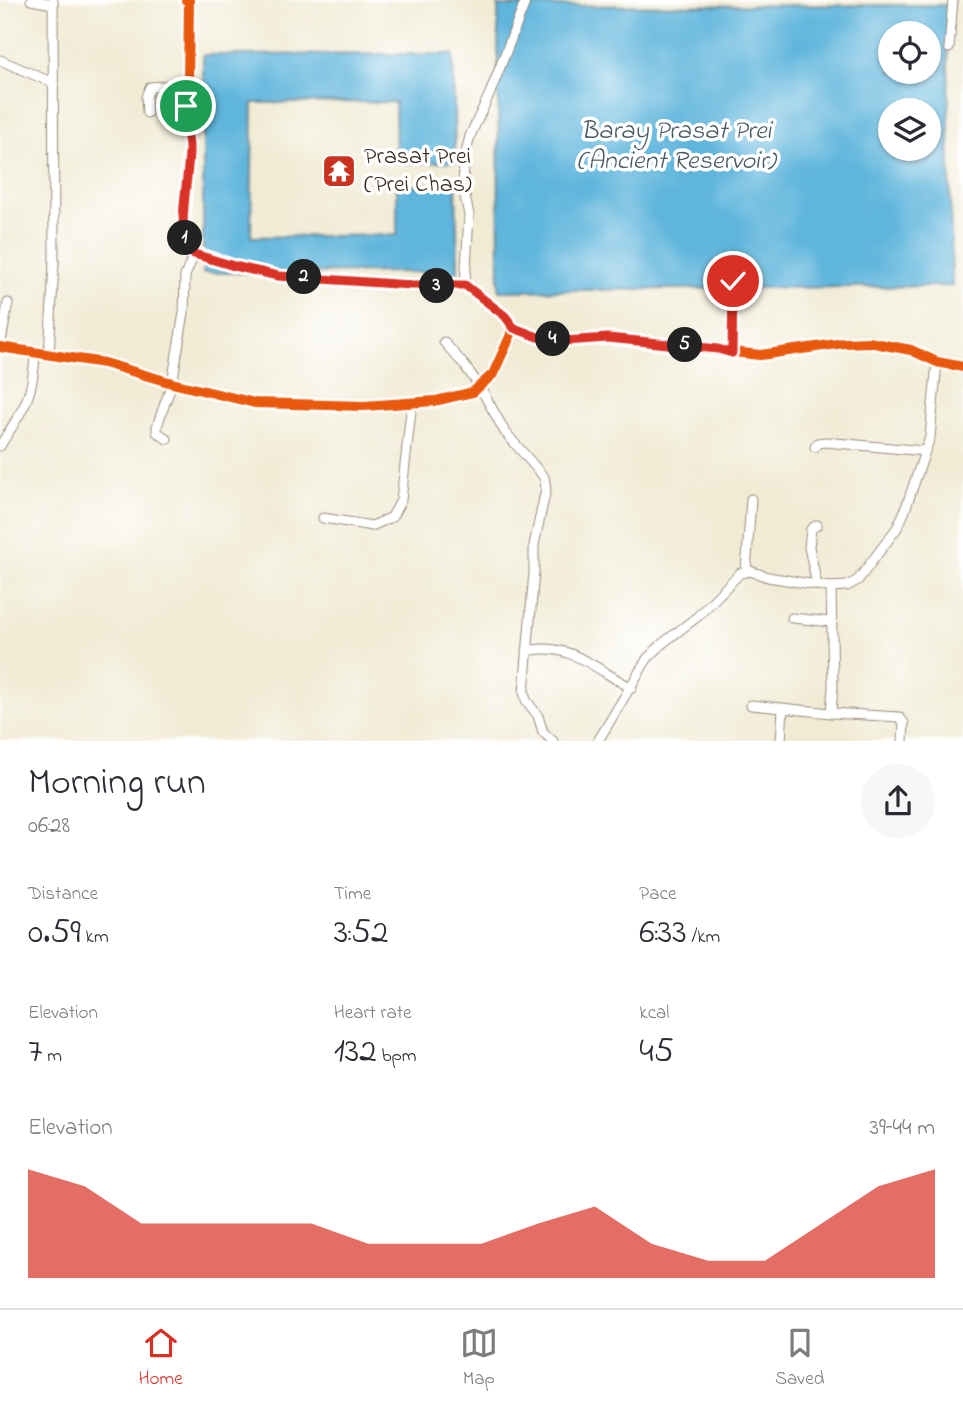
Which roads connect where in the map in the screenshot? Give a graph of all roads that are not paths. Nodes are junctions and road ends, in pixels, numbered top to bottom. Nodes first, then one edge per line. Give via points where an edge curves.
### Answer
1 (31, 0) edge
2 (186, 0) edge
3 (526, 0) edge
4 (953, 0) edge
5 (53, 2) edge
6 (949, 48) dead end
7 (0, 60) edge
8 (52, 83) junction
9 (188, 84) junction
10 (147, 113) dead end
11 (194, 254) junction
12 (733, 281) dead end
13 (465, 285) junction
14 (8, 303) dead end
15 (514, 328) junction
16 (444, 342) dead end
17 (0, 347) edge
18 (732, 353) junction
19 (35, 354) junction
20 (49, 355) junction
21 (937, 362) junction
22 (963, 367) edge
23 (172, 383) junction
24 (480, 387) junction
25 (412, 402) junction
26 (167, 439) dead end
27 (0, 446) edge
28 (815, 447) dead end
29 (925, 451) junction
30 (751, 499) dead end
31 (323, 518) dead end
32 (817, 525) dead end
33 (746, 572) junction
34 (817, 585) junction
35 (831, 587) junction
36 (792, 618) dead end
37 (831, 622) junction
38 (527, 651) junction
39 (632, 688) junction
40 (751, 705) dead end
41 (783, 708) junction
42 (831, 713) junction
43 (553, 741) edge
44 (598, 741) edge
45 (781, 741) edge
46 (903, 741) edge

1 - 5 street
2 - 9 street
3 - 13 street via 464,161 469,215
4 - 6 street
5 - 8 street
7 - 8 street
8 - 20 street via 54,264
9 - 10 street via 150,87
9 - 11 street via 184,242
11 - 13 street via 278,276
11 - 23 street via 185,276
12 - 18 street
13 - 15 street
14 - 17 street
15 - 18 street via 564,341 608,338
15 - 24 street via 493,374
16 - 24 street
17 - 19 street
18 - 21 street via 760,355 869,342 911,350
19 - 20 street
19 - 27 street via 28,402
20 - 23 street via 104,363
21 - 22 street
21 - 29 street
23 - 25 street via 275,405
23 - 26 street via 157,426 157,432
24 - 25 street via 435,401
24 - 38 street via 505,432 545,482 534,545
25 - 31 street via 401,500 393,517 372,526
28 - 29 street via 825,442
29 - 35 street via 897,528 858,580
30 - 33 street
32 - 34 street via 809,539
33 - 34 street
33 - 39 street via 647,659
34 - 35 street
35 - 37 street
36 - 37 street
37 - 42 street
38 - 39 street via 571,652
38 - 43 street via 526,699 543,732
39 - 44 street
40 - 41 street
41 - 42 street
41 - 45 street
42 - 46 street via 899,717 904,723

